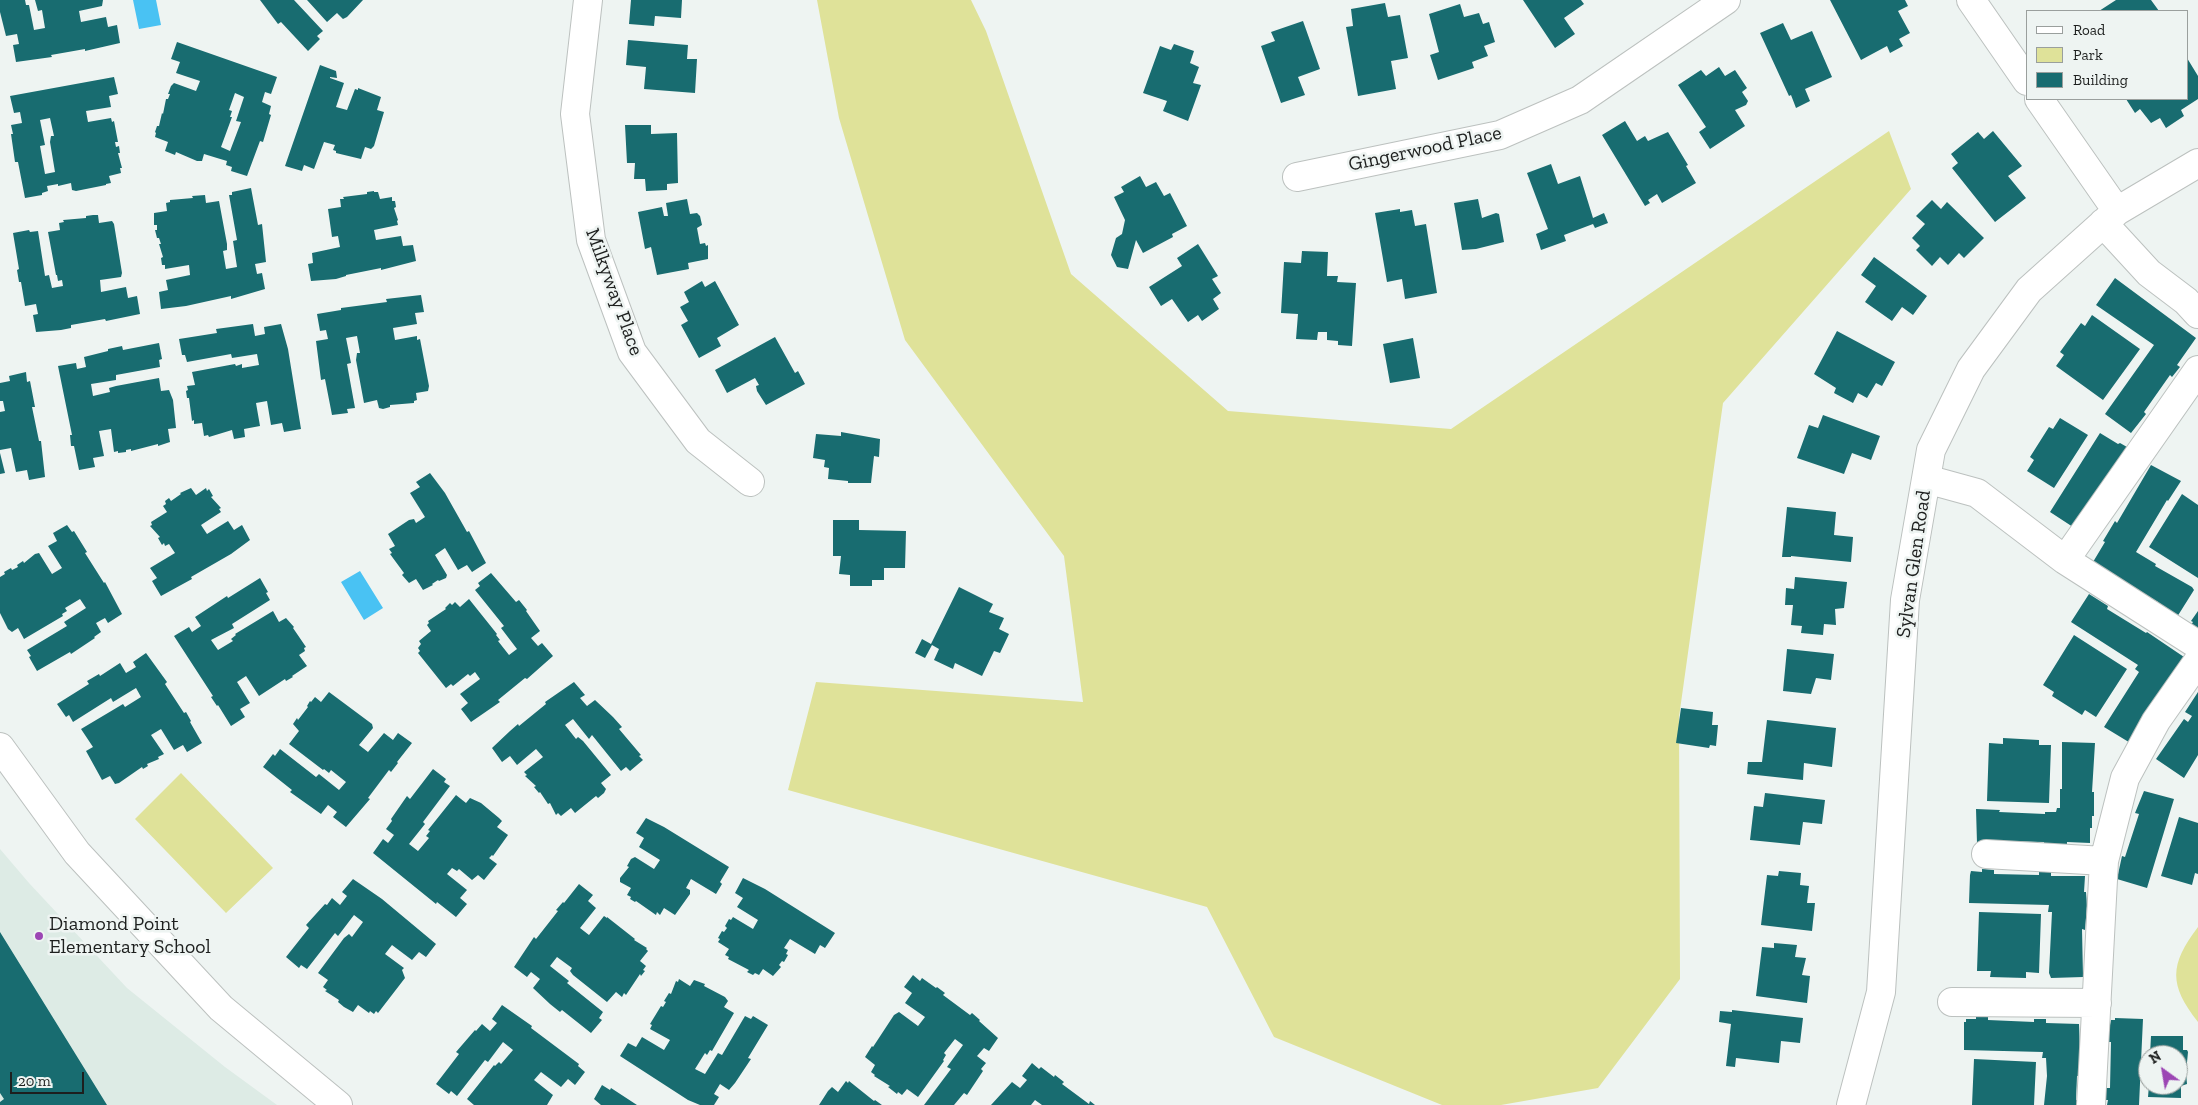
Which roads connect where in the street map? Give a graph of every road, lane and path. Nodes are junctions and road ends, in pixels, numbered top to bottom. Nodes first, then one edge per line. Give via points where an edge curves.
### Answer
1 (588, 0) edge
2 (1726, 0) edge
3 (1971, 0) edge
4 (2026, 80) edge
5 (2040, 100) edge
6 (2198, 163) edge
7 (1297, 177) dead end
8 (2110, 217) junction
9 (2198, 314) edge
10 (2198, 370) edge
11 (1926, 479) junction
12 (750, 482) dead end
13 (2065, 560) junction
14 (2198, 644) edge
15 (2198, 661) edge
16 (0, 747) edge
17 (1986, 854) dead end
18 (2104, 861) junction
19 (1952, 1002) dead end
20 (2097, 1003) junction
21 (338, 1105) edge
22 (1850, 1105) edge
23 (2091, 1105) edge

1 - 12 street, Milkyway Place via 575,114 591,240 632,352 698,441
2 - 7 street, Gingerwood Place via 1580,100 1500,135
3 - 4 street
5 - 8 street
6 - 8 street, Sylvan Glen Road
8 - 9 street via 2150,273
8 - 11 street, Sylvan Glen Road via 2029,290 1971,369 1931,450
10 - 13 street
11 - 13 street via 1977,493
11 - 22 street, Sylvan Glen Road via 1905,600 1881,992
13 - 14 street
15 - 18 street via 2156,721 2126,778
16 - 21 street via 77,853 214,1000
17 - 18 street
18 - 20 street
19 - 20 street
20 - 23 street

